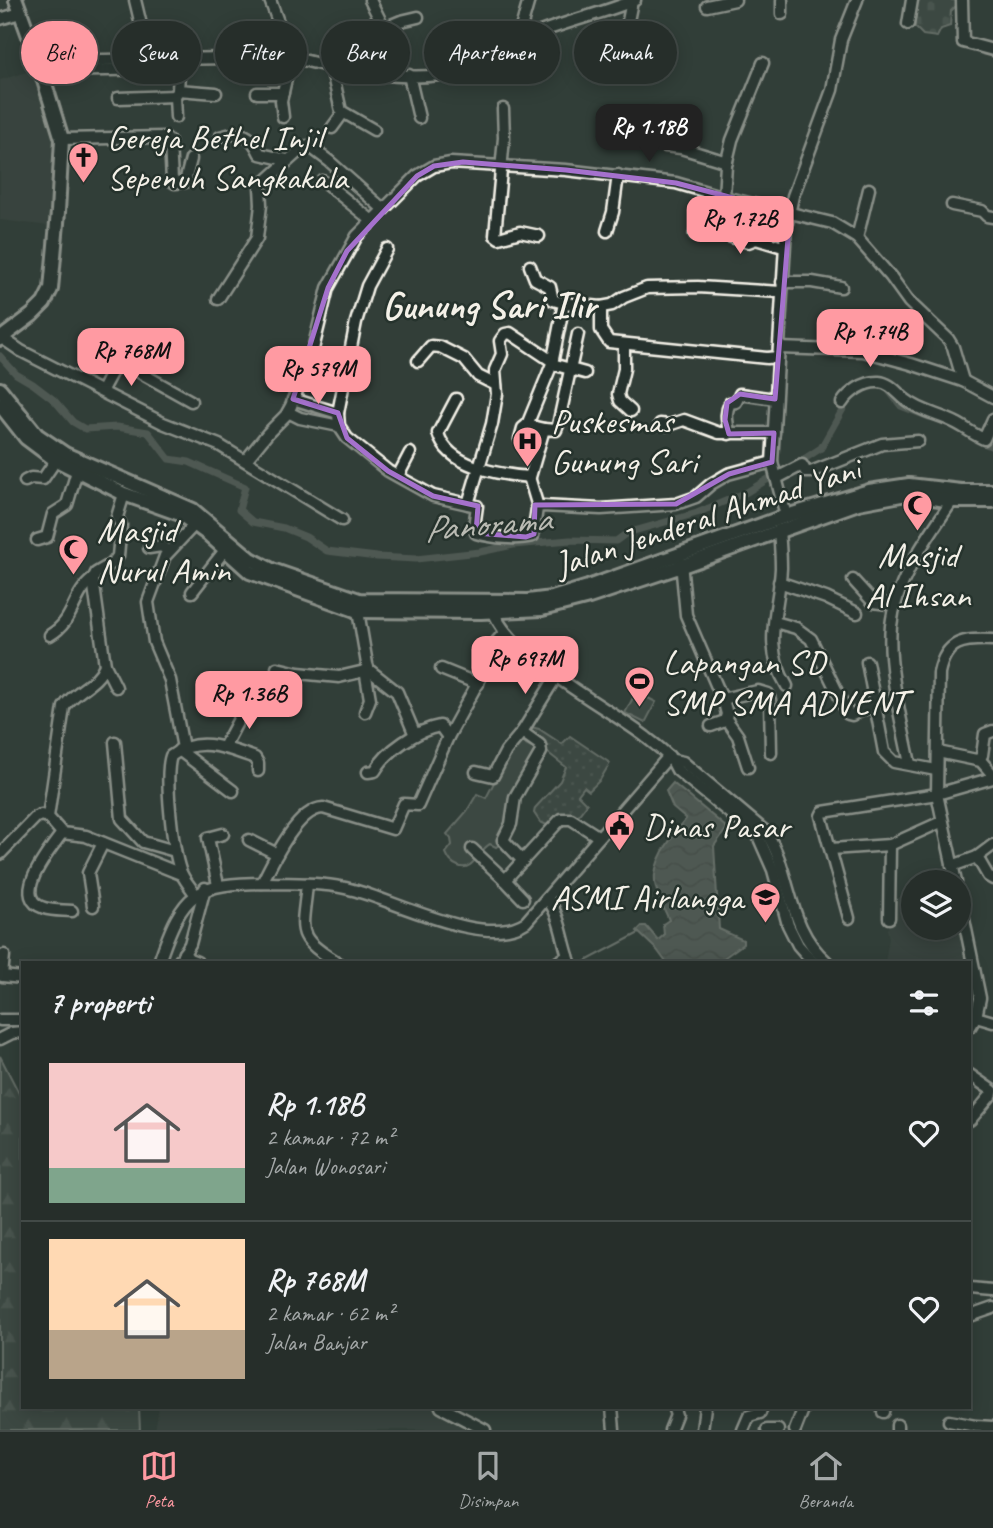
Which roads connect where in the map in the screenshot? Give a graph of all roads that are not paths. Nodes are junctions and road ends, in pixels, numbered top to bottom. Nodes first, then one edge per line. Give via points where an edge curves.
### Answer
1 (135, 0) edge
2 (270, 0) edge
3 (370, 0) edge
4 (529, 0) edge
5 (735, 0) edge
6 (782, 0) edge
7 (858, 0) edge
8 (912, 0) edge
9 (962, 0) edge
10 (634, 1) edge
11 (18, 6) edge
12 (707, 6) dead end
13 (782, 14) dead end
14 (418, 17) dead end
15 (0, 19) edge
16 (140, 21) edge
17 (277, 21) edge
18 (380, 21) edge
19 (401, 21) edge
20 (523, 21) edge
21 (629, 21) edge
22 (908, 24) dead end
23 (560, 26) edge
24 (993, 50) edge
25 (763, 64) dead end
26 (98, 67) edge
27 (45, 84) edge
28 (285, 84) edge
29 (335, 84) edge
30 (409, 84) edge
31 (176, 93) junction
32 (216, 93) dead end
33 (257, 93) dead end
34 (283, 93) junction
35 (118, 98) dead end
36 (343, 113) junction
37 (517, 116) dead end
38 (176, 117) dead end
39 (283, 117) dead end
40 (419, 118) dead end
41 (332, 128) dead end
42 (374, 130) dead end
43 (220, 136) dead end
44 (62, 139) junction
45 (665, 146) dead end
46 (191, 159) dead end
47 (287, 160) junction
48 (727, 162) junction
49 (501, 167) junction
50 (618, 175) junction
51 (323, 181) dead end
52 (869, 189) dead end
53 (724, 197) junction
54 (952, 205) dead end
55 (383, 209) junction
56 (790, 213) junction
57 (993, 217) edge
58 (371, 220) junction
59 (607, 231) dead end
60 (695, 234) dead end
61 (540, 236) dead end
62 (857, 238) junction
63 (783, 247) junction
64 (387, 249) dead end
65 (530, 266) dead end
66 (782, 287) junction
67 (841, 287) dead end
68 (218, 299) dead end
69 (565, 303) junction
70 (601, 307) junction
71 (578, 334) dead end
72 (1, 336) edge
73 (624, 345) junction
74 (779, 352) junction
75 (418, 361) dead end
76 (552, 362) junction
77 (570, 369) junction
78 (585, 373) dead end
79 (963, 381) junction
80 (496, 385) junction
81 (0, 389) edge
82 (103, 390) junction
83 (993, 397) edge
84 (293, 399) junction
85 (456, 399) dead end
86 (775, 399) junction
87 (191, 401) dead end
88 (842, 403) dead end
89 (0, 405) edge
90 (631, 411) dead end
91 (288, 412) junction
92 (338, 413) junction
93 (993, 419) edge
94 (660, 424) dead end
95 (527, 425) junction
96 (339, 426) junction
97 (544, 429) junction
98 (729, 433) junction
99 (774, 433) junction
100 (520, 439) dead end
101 (918, 441) dead end
102 (989, 441) edge
103 (410, 453) dead end
104 (56, 460) junction
105 (246, 460) junction
106 (79, 466) junction
107 (480, 469) junction
108 (775, 471) junction
109 (398, 477) junction
110 (529, 477) junction
111 (25, 481) dead end
112 (993, 491) edge
113 (124, 494) junction
114 (952, 501) junction
115 (993, 501) edge
116 (468, 503) junction
117 (538, 507) junction
118 (786, 516) junction
119 (342, 520) dead end
120 (195, 524) junction
121 (779, 530) junction
122 (37, 540) dead end
123 (149, 548) dead end
124 (225, 550) junction
125 (169, 551) junction
126 (681, 560) junction
127 (93, 579) junction
128 (853, 580) dead end
129 (779, 582) junction
130 (192, 592) dead end
131 (895, 605) junction
132 (487, 610) junction
133 (358, 611) junction
134 (857, 613) dead end
135 (775, 622) junction
136 (505, 632) junction
137 (50, 635) dead end
138 (993, 640) edge
139 (867, 662) dead end
140 (105, 666) junction
141 (277, 668) dead end
142 (441, 669) dead end
143 (367, 670) junction
144 (557, 675) junction
145 (478, 684) junction
146 (787, 686) dead end
147 (116, 687) dead end
148 (722, 699) junction
149 (248, 702) dead end
150 (876, 704) junction
151 (365, 712) dead end
152 (726, 719) junction
153 (710, 726) dead end
154 (993, 731) edge
155 (522, 732) junction
156 (415, 735) junction
157 (448, 737) junction
158 (115, 742) dead end
159 (224, 747) junction
160 (181, 749) junction
161 (938, 752) junction
162 (771, 753) dead end
163 (671, 758) junction
164 (979, 760) junction
165 (910, 764) junction
166 (748, 767) dead end
167 (936, 770) junction
168 (258, 771) dead end
169 (368, 772) dead end
170 (476, 772) dead end
171 (993, 777) edge
172 (233, 791) dead end
173 (937, 794) junction
174 (48, 817) junction
175 (941, 822) junction
176 (62, 833) junction
177 (223, 834) dead end
178 (599, 837) junction
179 (248, 840) dead end
180 (103, 843) junction
181 (890, 845) junction
182 (993, 845) edge
183 (472, 849) dead end
184 (831, 849) junction
185 (175, 851) junction
186 (0, 854) edge
187 (277, 854) junction
188 (977, 857) junction
189 (523, 861) junction
190 (952, 866) junction
191 (953, 870) edge
192 (181, 874) junction
193 (993, 879) edge
194 (505, 880) junction
195 (262, 883) junction
196 (307, 884) junction
197 (218, 885) junction
198 (205, 888) junction
199 (195, 894) junction
200 (547, 898) junction
201 (523, 899) dead end
202 (93, 906) dead end
203 (72, 911) dead end
204 (849, 918) dead end
205 (890, 918) dead end
206 (968, 940) edge
207 (184, 953) junction
208 (4, 955) dead end
209 (569, 959) edge
210 (159, 961) edge
211 (179, 961) edge
212 (195, 961) edge
213 (335, 961) edge
214 (812, 961) edge
215 (826, 961) edge
216 (21, 978) edge
217 (0, 1020) edge
218 (21, 1020) edge
219 (973, 1022) edge
220 (993, 1022) edge
221 (21, 1032) edge
222 (0, 1039) edge
223 (971, 1078) edge
224 (993, 1093) edge
225 (971, 1119) edge
226 (971, 1289) edge
227 (993, 1291) edge
228 (993, 1307) edge
229 (971, 1316) edge
230 (445, 1409) edge
231 (612, 1409) edge
232 (674, 1409) edge
233 (705, 1409) edge
234 (761, 1409) edge
235 (803, 1409) edge
236 (949, 1421) edge
237 (993, 1427) edge
238 (485, 1430) edge
239 (614, 1430) edge
240 (670, 1430) edge
241 (702, 1430) edge
242 (743, 1430) edge
243 (766, 1430) edge
244 (778, 1430) edge
245 (795, 1430) edge

1 - 16 street
2 - 17 street
3 - 18 street
4 - 20 street
5 - 12 street
6 - 13 street
7 - 56 street via 841,40 832,90
8 - 22 street
9 - 24 street via 963,42
10 - 21 street
10 - 23 street
11 - 15 street
14 - 19 street
25 - 48 street
26 - 31 street via 171,69 179,74
27 - 44 main road
28 - 34 street
29 - 36 street
30 - 40 street
31 - 32 street
31 - 35 street
31 - 38 street
33 - 34 street
34 - 39 street
36 - 41 street
36 - 42 street
37 - 49 street via 504,112
43 - 47 street via 244,134 255,141 260,154
44 - 46 street via 166,137 175,183 185,182
44 - 72 main road via 54,271 48,296
45 - 48 street
47 - 55 street via 300,147 309,146
47 - 68 street via 260,186 257,238
48 - 53 street
49 - 50 street
49 - 55 street via 463,162 433,166
49 - 61 street via 495,235 505,238 520,232
50 - 53 street via 676,183
50 - 59 street
51 - 58 street
52 - 62 street
53 - 56 street
54 - 57 street
55 - 58 street
56 - 62 street via 832,223
56 - 63 street
58 - 84 street via 346,251 328,288 313,349
60 - 63 street via 718,233
62 - 79 street via 909,302 948,339
63 - 66 street
64 - 92 street via 367,286 356,322
65 - 69 street via 535,279 550,287 553,300
66 - 67 street via 812,282
66 - 70 street via 646,288
66 - 74 street
69 - 70 street
69 - 76 street
70 - 73 street via 606,340
71 - 77 street
72 - 82 street via 21,351
73 - 74 street via 767,358
73 - 90 street via 618,394
74 - 79 street via 863,351
74 - 86 street
75 - 80 street via 431,346 440,347 464,359 478,376
76 - 77 street
76 - 80 street via 512,334 505,334 499,343 502,354 495,370
76 - 95 street
77 - 78 street
77 - 97 street via 556,430
79 - 83 street
80 - 107 street via 498,394
81 - 106 main road, Jalan Jenderal Ahmad Yani via 37,435
82 - 87 street via 121,362
82 - 105 street
84 - 91 street
84 - 92 street
85 - 107 street via 439,437 460,460
86 - 98 street via 740,394 726,409
86 - 99 street
88 - 102 street via 855,390 879,382 932,415
89 - 104 main road, Jalan Jenderal Ahmad Yani via 26,438
91 - 96 street
91 - 105 street
92 - 96 street
93 - 102 street
94 - 98 street via 686,420
95 - 97 street
95 - 100 street
96 - 109 street via 346,438
97 - 110 street
98 - 99 street
99 - 108 street
101 - 108 street via 881,444 811,472 802,465
103 - 109 street
104 - 106 main road, Jalan Jenderal Ahmad Yani
104 - 111 street via 43,479
105 - 119 street
106 - 113 main road, Jalan Jenderal Ahmad Yani
106 - 122 street via 66,505 52,514 48,536
106 - 132 main road, Jalan Jenderal Ahmad Yani via 193,510 271,570 359,600
107 - 110 street
107 - 116 street
108 - 117 street via 728,474 696,497 676,504
108 - 118 street
109 - 116 street via 433,496
110 - 117 street
112 - 118 main road, Jalan Jenderal Ahmad Yani via 893,486
113 - 120 main road, Jalan Jenderal Ahmad Yani
113 - 127 street via 117,517 121,525 118,556
114 - 115 main road, Jalan Jenderal Ahmad Yani
114 - 121 main road, Jalan Jenderal Ahmad Yani via 901,495 850,505
114 - 131 street via 916,555
116 - 117 street via 477,506 476,533 486,536 533,536
118 - 126 main road, Jalan Jenderal Ahmad Yani
120 - 124 main road, Jalan Jenderal Ahmad Yani
120 - 125 street
121 - 126 main road, Jalan Jenderal Ahmad Yani
121 - 129 street
123 - 125 street via 161,546
124 - 130 street
124 - 133 main road, Jalan Jenderal Ahmad Yani via 250,572
125 - 160 street via 149,604 154,642 170,680
126 - 132 main road, Jalan Jenderal Ahmad Yani via 589,597 542,609
126 - 148 street via 686,615
127 - 137 street via 65,624
127 - 140 street
128 - 131 street via 873,602
129 - 134 street
129 - 135 street
131 - 165 street via 890,646
132 - 133 main road, Jalan Jenderal Ahmad Yani
132 - 136 street
133 - 143 street
135 - 146 street via 772,653
135 - 150 street via 796,628 811,639 848,714
136 - 144 street
136 - 145 street
138 - 161 street via 960,641 941,662
139 - 150 street
140 - 147 street
140 - 174 street via 64,706
141 - 143 street via 339,677
142 - 145 street
143 - 151 street via 370,699
143 - 156 street via 397,692
144 - 155 street
144 - 163 street
145 - 157 street
148 - 152 street
148 - 162 street via 758,691 768,694
149 - 159 street
150 - 165 street via 884,752 894,762
152 - 153 street
152 - 166 street via 738,736
154 - 164 street via 985,733
155 - 170 street via 493,776
155 - 189 street via 540,745 541,752 515,797 503,840
156 - 157 street via 440,726
156 - 169 street via 375,771
157 - 187 street via 418,805 404,804 396,826 389,829 316,808 295,827
158 - 185 street via 122,818 143,842
159 - 160 street via 200,744
159 - 168 street via 255,758
160 - 172 street
160 - 185 street via 171,756 168,772
161 - 164 street
161 - 167 street
163 - 178 street
163 - 214 street via 677,770 758,836 788,926
163 - 215 street via 683,762 766,832 805,939
164 - 171 street
165 - 167 street
167 - 173 street
171 - 173 street
173 - 175 street
173 - 184 street via 825,811 821,816
174 - 176 street
174 - 186 street via 36,817
175 - 181 street
175 - 190 street
176 - 180 street
176 - 203 street via 30,887 41,907
177 - 197 street via 208,838
178 - 189 street via 564,818
178 - 200 street
179 - 187 street
180 - 192 street
180 - 202 street via 88,873
181 - 184 street
181 - 205 street
182 - 188 street
183 - 194 street
184 - 204 street
185 - 192 street
187 - 195 street
188 - 190 street
188 - 193 street
189 - 194 street
190 - 191 street
192 - 199 street
194 - 201 street
195 - 196 street
195 - 197 street
196 - 200 street via 355,890 482,931 524,925
196 - 213 street via 303,932 309,944
197 - 198 street
198 - 199 street
198 - 207 street
199 - 210 street via 166,940
200 - 209 street
206 - 219 street via 980,998
207 - 211 street
207 - 212 street
208 - 216 street via 2,976
217 - 218 street
219 - 220 street
221 - 222 street
223 - 224 street
224 - 225 street
226 - 227 street
228 - 229 street
230 - 238 street
231 - 239 street
232 - 240 street
233 - 241 street
234 - 242 street via 749,1416
235 - 245 street
236 - 237 street
243 - 244 street

